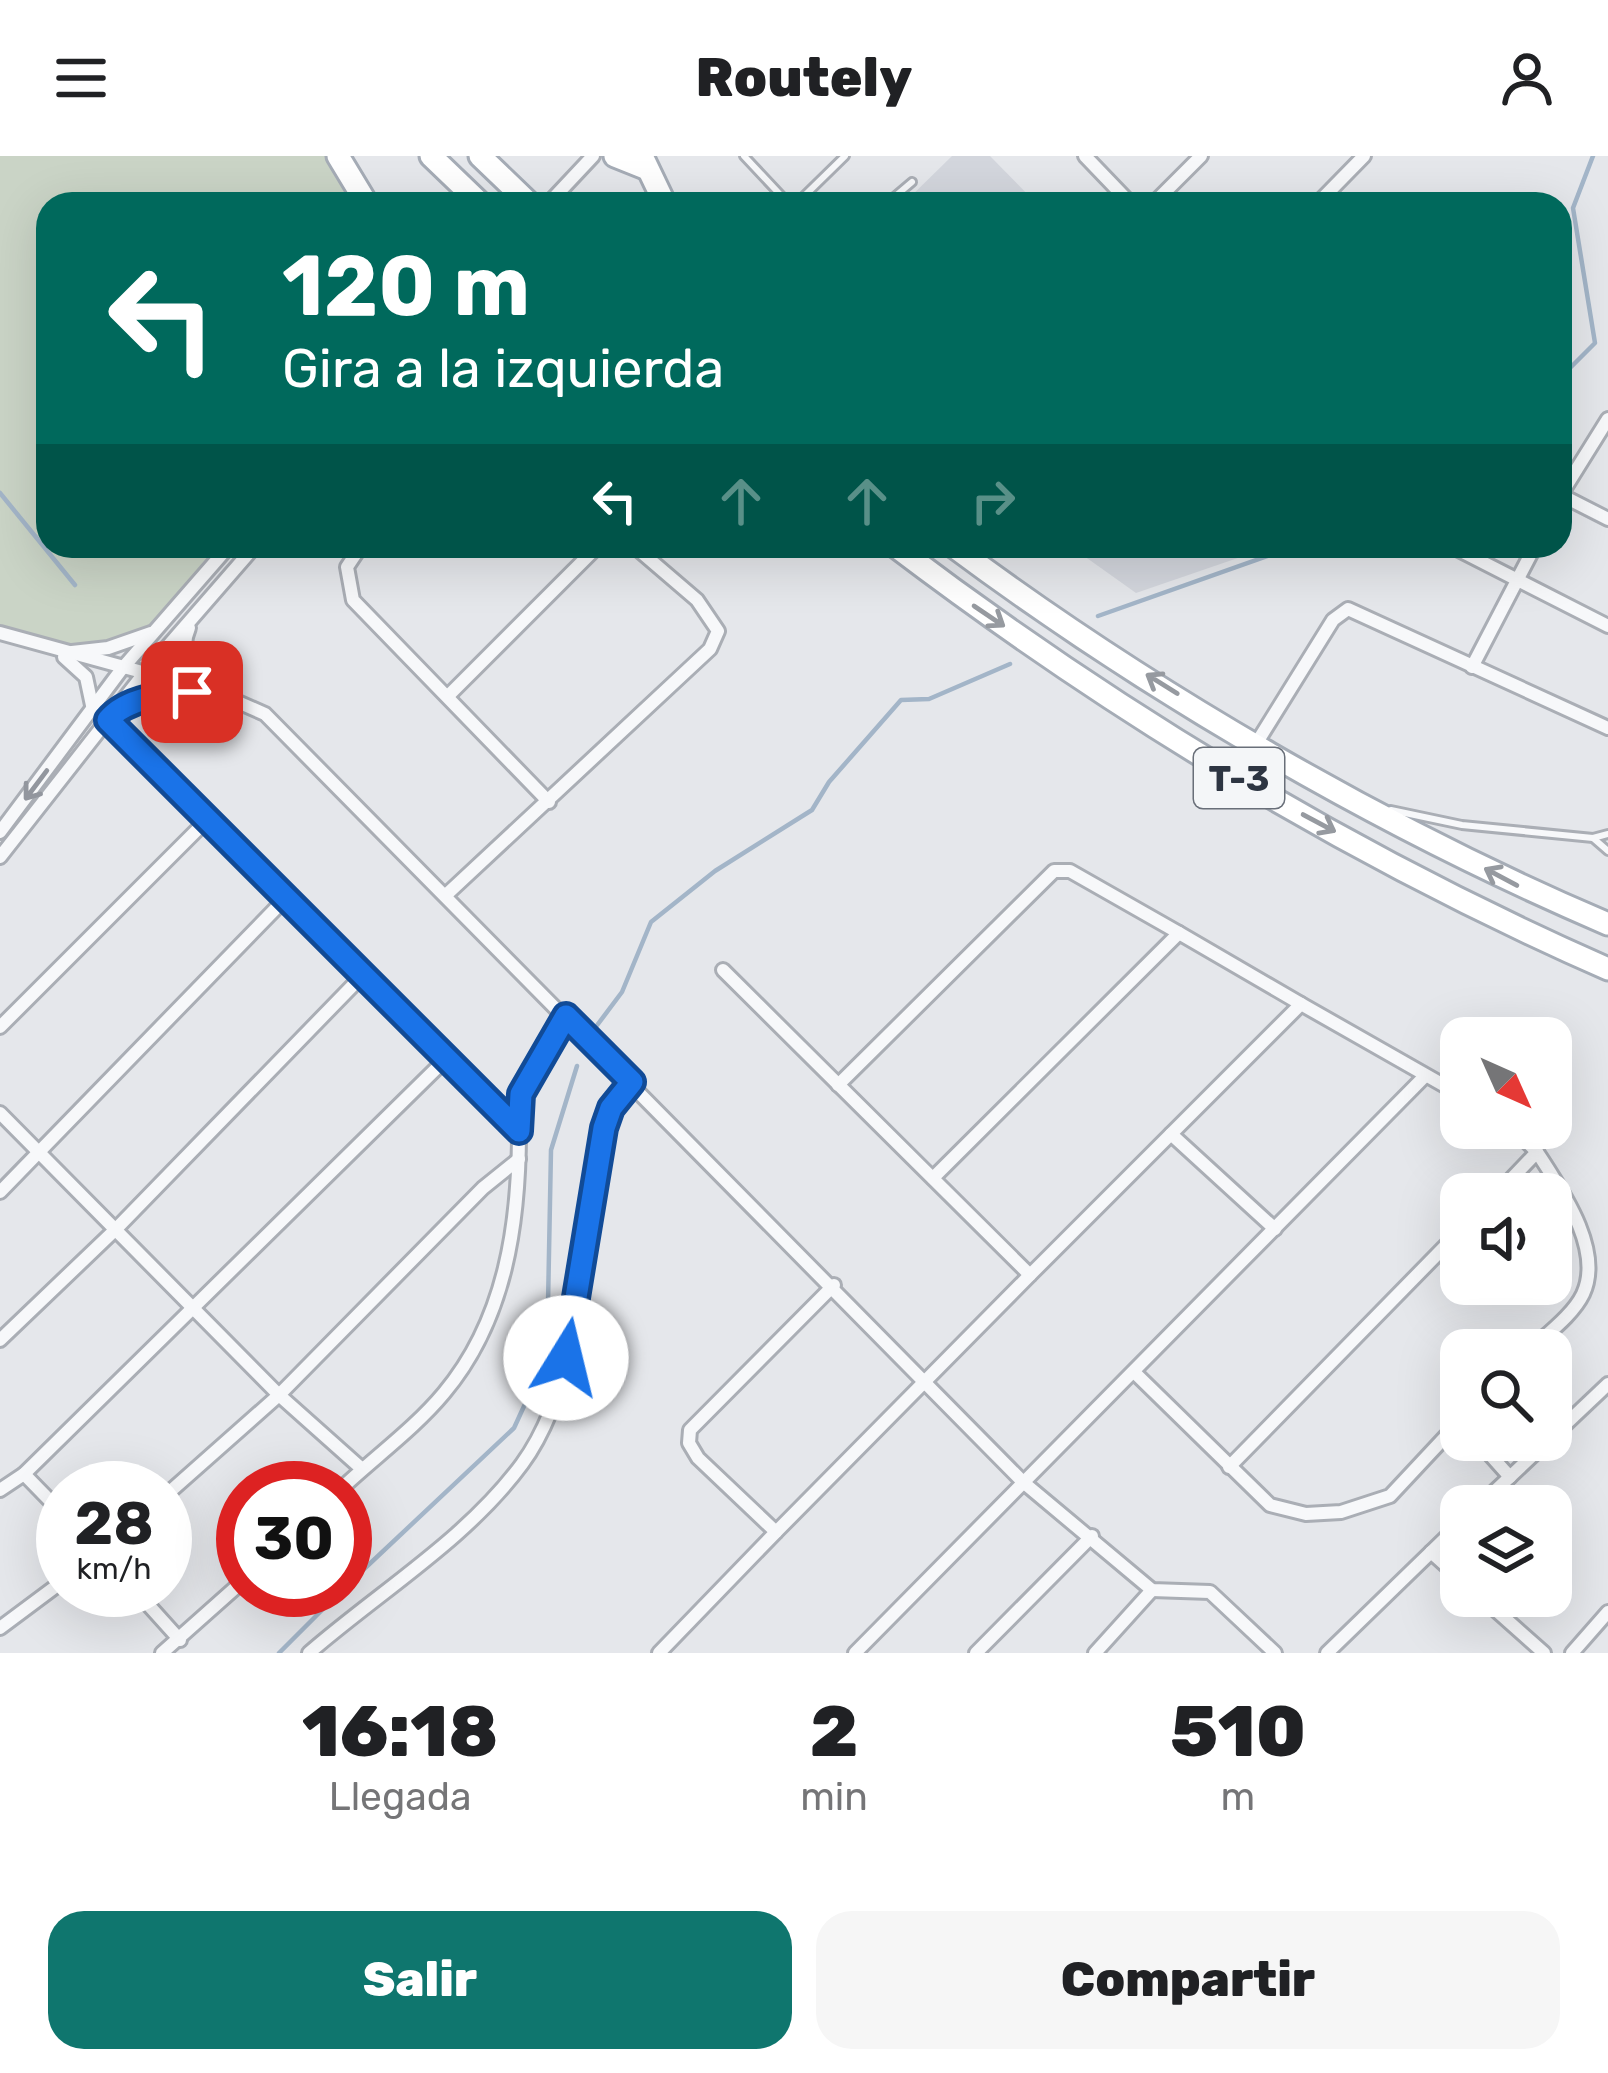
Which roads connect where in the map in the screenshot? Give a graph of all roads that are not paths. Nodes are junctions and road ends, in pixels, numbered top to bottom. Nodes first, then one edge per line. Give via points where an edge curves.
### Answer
1 (338, 156) edge
2 (431, 156) edge
3 (480, 156) edge
4 (615, 156) edge
5 (744, 156) edge
6 (845, 156) edge
7 (1085, 156) edge
8 (1202, 156) edge
9 (1364, 156) edge
10 (590, 159) edge
11 (644, 162) edge
12 (912, 182) dead end
13 (360, 192) edge
14 (468, 192) edge
15 (518, 192) edge
16 (559, 192) edge
17 (659, 192) edge
18 (781, 192) edge
19 (806, 192) edge
20 (900, 192) edge
21 (1120, 192) edge
22 (1165, 192) edge
23 (1329, 192) edge
24 (1608, 419) edge
25 (1572, 477) edge
26 (1572, 502) edge
27 (1608, 519) edge
28 (220, 558) edge
29 (245, 558) edge
30 (353, 558) edge
31 (586, 558) edge
32 (648, 558) edge
33 (911, 558) edge
34 (971, 558) edge
35 (1474, 558) edge
36 (1529, 558) edge
37 (1517, 581) junction
38 (194, 616) junction
39 (1608, 626) edge
40 (155, 632) junction
41 (0, 633) edge
42 (59, 652) junction
43 (1472, 667) junction
44 (121, 670) junction
45 (142, 676) junction
46 (214, 692) junction
47 (448, 695) junction
48 (93, 710) junction
49 (112, 715) junction
50 (1608, 728) edge
51 (75, 735) junction
52 (89, 744) junction
53 (1256, 744) junction
54 (549, 802) junction
55 (1364, 804) junction
56 (207, 820) junction
57 (0, 832) edge
58 (1608, 834) edge
59 (1593, 838) junction
60 (1608, 851) edge
61 (0, 857) edge
62 (446, 895) junction
63 (285, 899) junction
64 (1608, 924) edge
65 (1179, 933) junction
66 (1608, 969) edge
67 (723, 970) dead end
68 (362, 976) junction
69 (1301, 1004) junction
70 (566, 1016) junction
71 (0, 1027) edge
72 (446, 1060) junction
73 (1425, 1076) junction
74 (632, 1082) junction
75 (1440, 1084) edge
76 (838, 1085) junction
77 (0, 1113) edge
78 (519, 1131) junction
79 (1171, 1134) junction
80 (1535, 1149) edge
81 (1538, 1152) junction
82 (42, 1154) junction
83 (519, 1159) junction
84 (1518, 1173) edge
85 (933, 1178) junction
86 (0, 1192) edge
87 (116, 1229) junction
88 (1275, 1229) junction
89 (1440, 1251) edge
90 (1030, 1275) junction
91 (834, 1285) junction
92 (195, 1309) junction
93 (1552, 1329) edge
94 (0, 1340) edge
95 (1135, 1373) junction
96 (929, 1381) junction
97 (1608, 1384) edge
98 (279, 1395) junction
99 (1572, 1418) edge
100 (1440, 1443) edge
101 (353, 1461) edge
102 (371, 1461) edge
103 (1496, 1461) edge
104 (1527, 1461) edge
105 (1229, 1467) junction
106 (192, 1472) edge
107 (24, 1474) junction
108 (1510, 1477) junction
109 (1023, 1482) junction
110 (1501, 1485) edge
111 (36, 1486) edge
112 (0, 1490) edge
113 (776, 1532) junction
114 (1092, 1536) junction
115 (1440, 1543) edge
116 (1431, 1552) junction
117 (1440, 1560) edge
118 (1152, 1590) junction
119 (36, 1601) edge
120 (216, 1606) edge
121 (1608, 1612) edge
122 (159, 1617) edge
123 (1504, 1617) edge
124 (0, 1628) edge
125 (180, 1640) junction
126 (162, 1653) edge
127 (309, 1653) edge
128 (659, 1653) edge
129 (855, 1653) edge
130 (976, 1653) edge
131 (1095, 1653) edge
132 (1275, 1653) edge
133 (1327, 1653) edge
134 (1544, 1653) edge
135 (1572, 1653) edge

1 - 13 main road
2 - 14 main road
3 - 15 main road
4 - 11 main road
5 - 18 lane
6 - 19 lane
7 - 21 street
8 - 22 street
9 - 23 street
10 - 16 street
11 - 17 main road
12 - 20 lane
24 - 25 street
26 - 27 street
28 - 40 street
29 - 38 street
30 - 47 street via 347,568 353,600
31 - 47 street
32 - 54 street via 698,600 718,631 710,649
33 -> 66 main road, T-3 via 1266,795 1508,925
53 -> 34 main road, T-3
35 - 37 street
36 - 37 street
37 - 39 street
37 - 43 street
38 - 45 street
38 - 46 street via 183,650
40 - 42 street
40 - 44 street
41 - 42 street
42 - 44 street
42 - 48 street via 86,677
43 - 50 street
43 - 53 street via 1348,610 1333,620
44 - 45 street
44 - 48 street
45 - 46 street
45 - 49 street
46 - 49 street via 168,694
46 - 62 street via 265,714
47 - 54 street
48 - 51 street
49 - 52 street
49 - 56 street
51 - 52 street
51 -> 57 street
52 - 61 street
53 - 55 main road, T-3
54 - 62 street
55 - 59 lane via 1462,825
64 -> 55 main road, T-3
56 - 63 street
56 - 71 street
58 - 59 lane
59 - 60 lane
62 - 70 street
63 - 68 street
63 - 82 street
65 - 69 street
65 - 76 street via 1070,872 1054,871
65 - 85 street
67 - 76 street
68 - 72 street
68 - 87 street
69 - 73 street
69 - 79 street
70 - 74 street
70 - 78 street via 521,1094
72 - 78 street
72 - 92 street
73 - 75 street
73 - 88 street
74 - 91 street
74 - 127 street via 604,1128 566,1358 534,1444 457,1532
76 - 85 street
77 - 82 street
78 - 83 street
79 - 88 street
79 - 90 street
80 - 81 street
81 - 84 street
81 - 93 street via 1574,1210 1587,1282
82 - 86 street
82 - 87 street
83 - 98 street
83 - 102 street via 516,1227 487,1326 444,1393
85 - 90 street
87 - 92 street
87 - 94 street
88 - 95 street
89 - 105 street
90 - 96 street
91 - 96 street
91 - 113 street via 690,1430 698,1458
92 - 98 street
92 - 107 street
95 - 105 street
95 - 109 street
96 - 109 street
96 - 113 street
97 - 99 street
98 - 101 street
98 - 106 street
100 - 105 street via 1390,1496 1341,1512 1270,1504
103 - 108 street
104 - 108 street
107 - 111 street
107 - 112 street
108 - 110 street
109 - 114 street
109 - 129 street
113 - 128 street
114 - 118 street
114 - 130 street
115 - 116 street
116 - 117 street
116 - 133 street
118 - 131 street
118 - 132 street via 1210,1592
119 - 124 street
120 - 125 street
121 - 135 street
122 - 125 street
123 - 134 street
125 - 126 street

